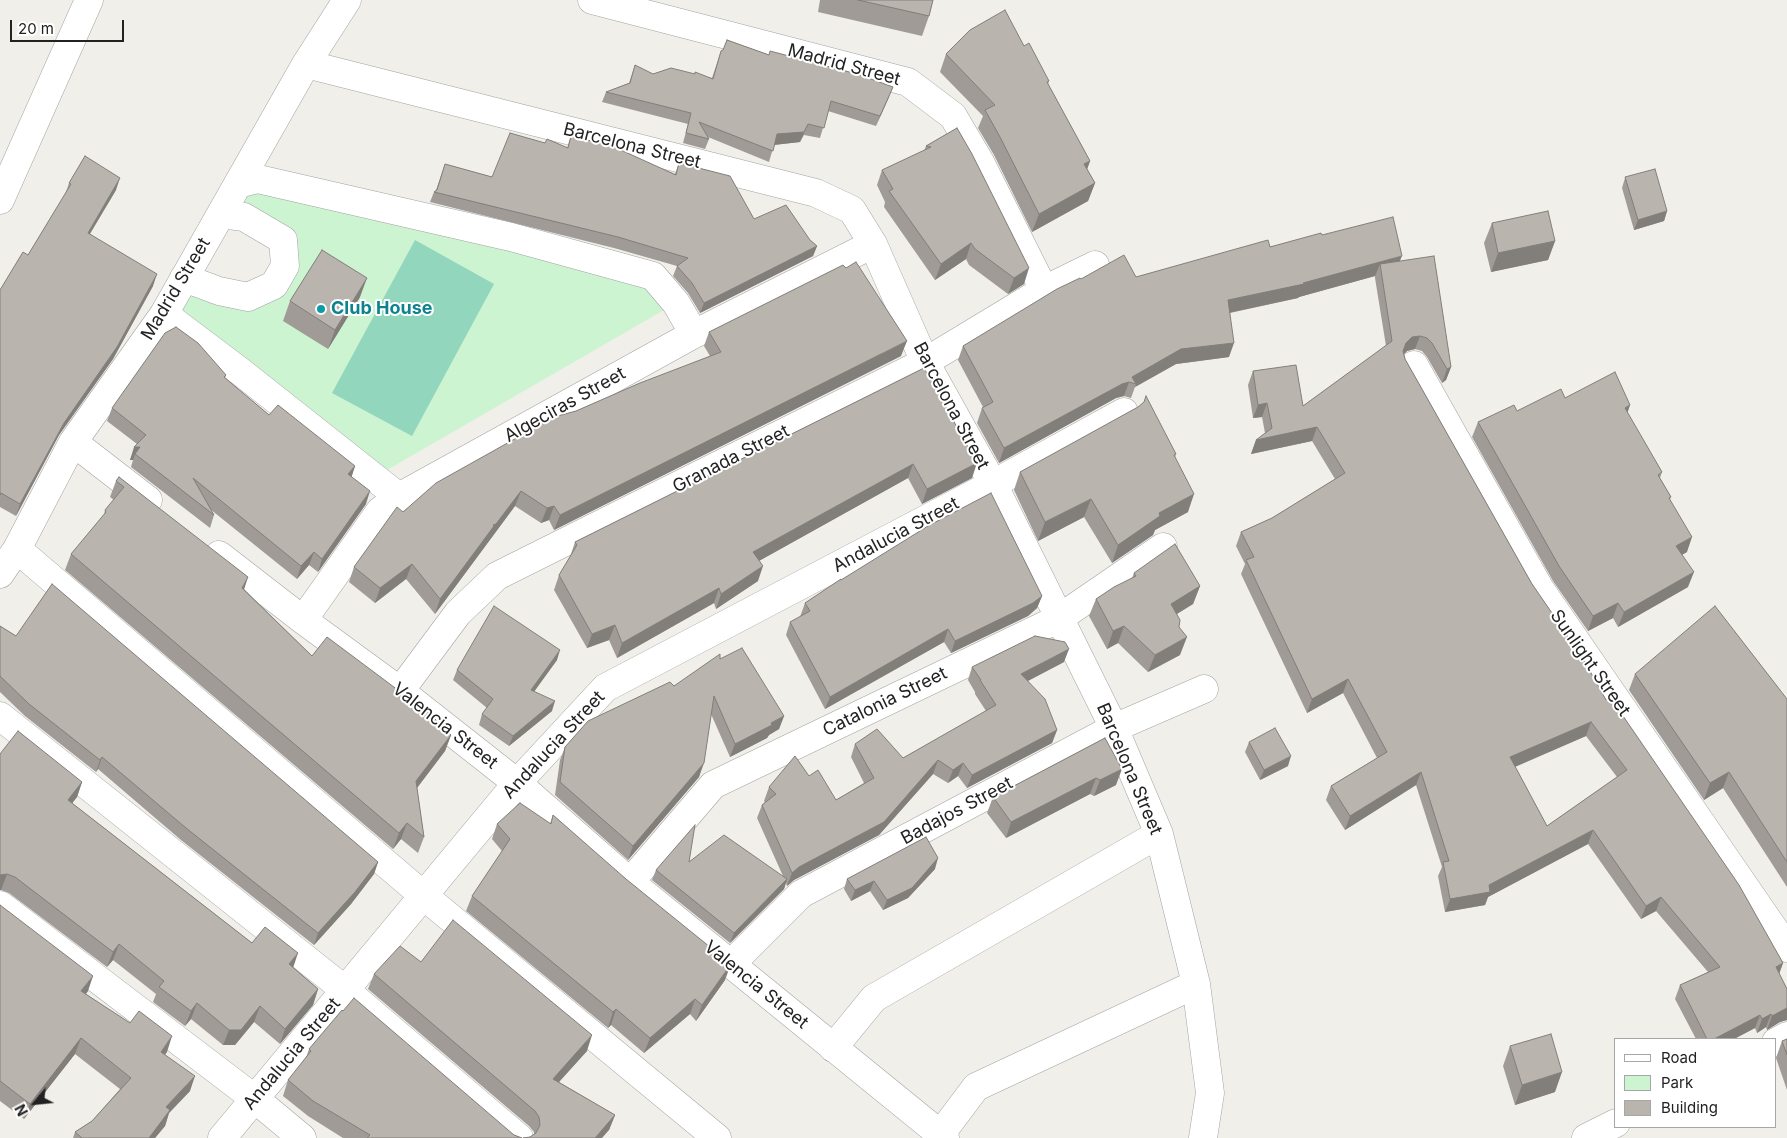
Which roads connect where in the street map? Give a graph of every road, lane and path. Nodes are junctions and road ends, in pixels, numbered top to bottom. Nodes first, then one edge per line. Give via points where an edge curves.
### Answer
1 (89, 0) edge
2 (348, 0) edge
3 (592, 0) edge
4 (306, 64) junction
5 (238, 184) junction
6 (0, 200) edge
7 (221, 214) junction
8 (873, 244) junction
9 (1095, 265) dead end
10 (184, 278) junction
11 (1044, 290) junction
12 (164, 314) junction
13 (694, 334) junction
14 (925, 362) junction
15 (1414, 365) dead end
16 (1124, 412) edge
17 (74, 442) junction
18 (993, 484) junction
19 (399, 497) junction
20 (165, 514) edge
21 (196, 537) edge
22 (1163, 547) dead end
23 (17, 550) junction
24 (0, 574) edge
25 (1058, 619) junction
26 (303, 620) junction
27 (1204, 688) dead end
28 (400, 691) junction
29 (0, 716) edge
30 (1114, 728) junction
31 (517, 782) junction
32 (1159, 834) junction
33 (630, 882) junction
34 (424, 896) junction
35 (0, 905) edge
36 (1787, 948) edge
37 (731, 964) junction
38 (1196, 984) junction
39 (345, 990) junction
40 (833, 1048) junction
41 (255, 1098) junction
42 (1614, 1124) edge
43 (943, 1136) edge
44 (222, 1138) edge
45 (302, 1138) edge
46 (519, 1138) edge
47 (717, 1138) edge
48 (1203, 1138) edge
49 (1586, 1138) edge

1 - 6 street
2 - 4 street, Madrid Street
3 - 11 street, Madrid Street via 908,82 953,116 980,162
4 - 5 street, Madrid Street
4 - 8 street, Barcelona Street via 816,193 852,210
5 - 7 street, Madrid Street
5 - 13 street via 258,179 511,237 653,276 676,304
7 - 10 street, Madrid Street
7 - 10 street via 244,216 283,240 285,266 274,285 248,297 219,291
8 - 13 street, Algeciras Street
8 - 14 street, Barcelona Street
9 - 11 street, Granada Street
10 - 12 street, Madrid Street
11 - 14 street, Granada Street
12 - 17 street, Madrid Street
12 - 19 street
13 - 19 street, Algeciras Street
14 - 18 street, Barcelona Street
14 - 28 street, Granada Street via 497,576 458,613
15 - 36 street, Sunlight Street via 1540,590
16 - 18 street, Andalucia Street
17 - 20 street
17 - 23 street, Madrid Street
18 - 25 street, Barcelona Street
18 - 31 street, Andalucia Street via 605,688
19 - 26 street, Algeciras Street via 380,511
21 - 26 street, Valencia Street
22 - 25 street, Catalonia Street
23 - 24 street, Madrid Street
23 - 34 street
25 - 30 street, Barcelona Street
25 - 33 street, Catalonia Street via 713,785
26 - 28 street, Valencia Street
27 - 30 street, Badajos Street
28 - 31 street, Valencia Street
29 - 39 street
30 - 32 street, Barcelona Street
30 - 37 street, Badajos Street via 801,894
31 - 33 street, Valencia Street
31 - 34 street, Andalucia Street
32 - 38 street, Barcelona Street
32 - 40 street via 874,998
33 - 37 street, Valencia Street
34 - 39 street, Andalucia Street
34 - 47 street
35 - 41 street
37 - 40 street, Valencia Street
38 - 43 street via 976,1087
38 - 48 street, Barcelona Street via 1210,1093
39 - 41 street, Andalucia Street
39 - 46 street
40 - 43 street, Valencia Street
41 - 44 street, Andalucia Street
41 - 45 street
42 - 49 street

